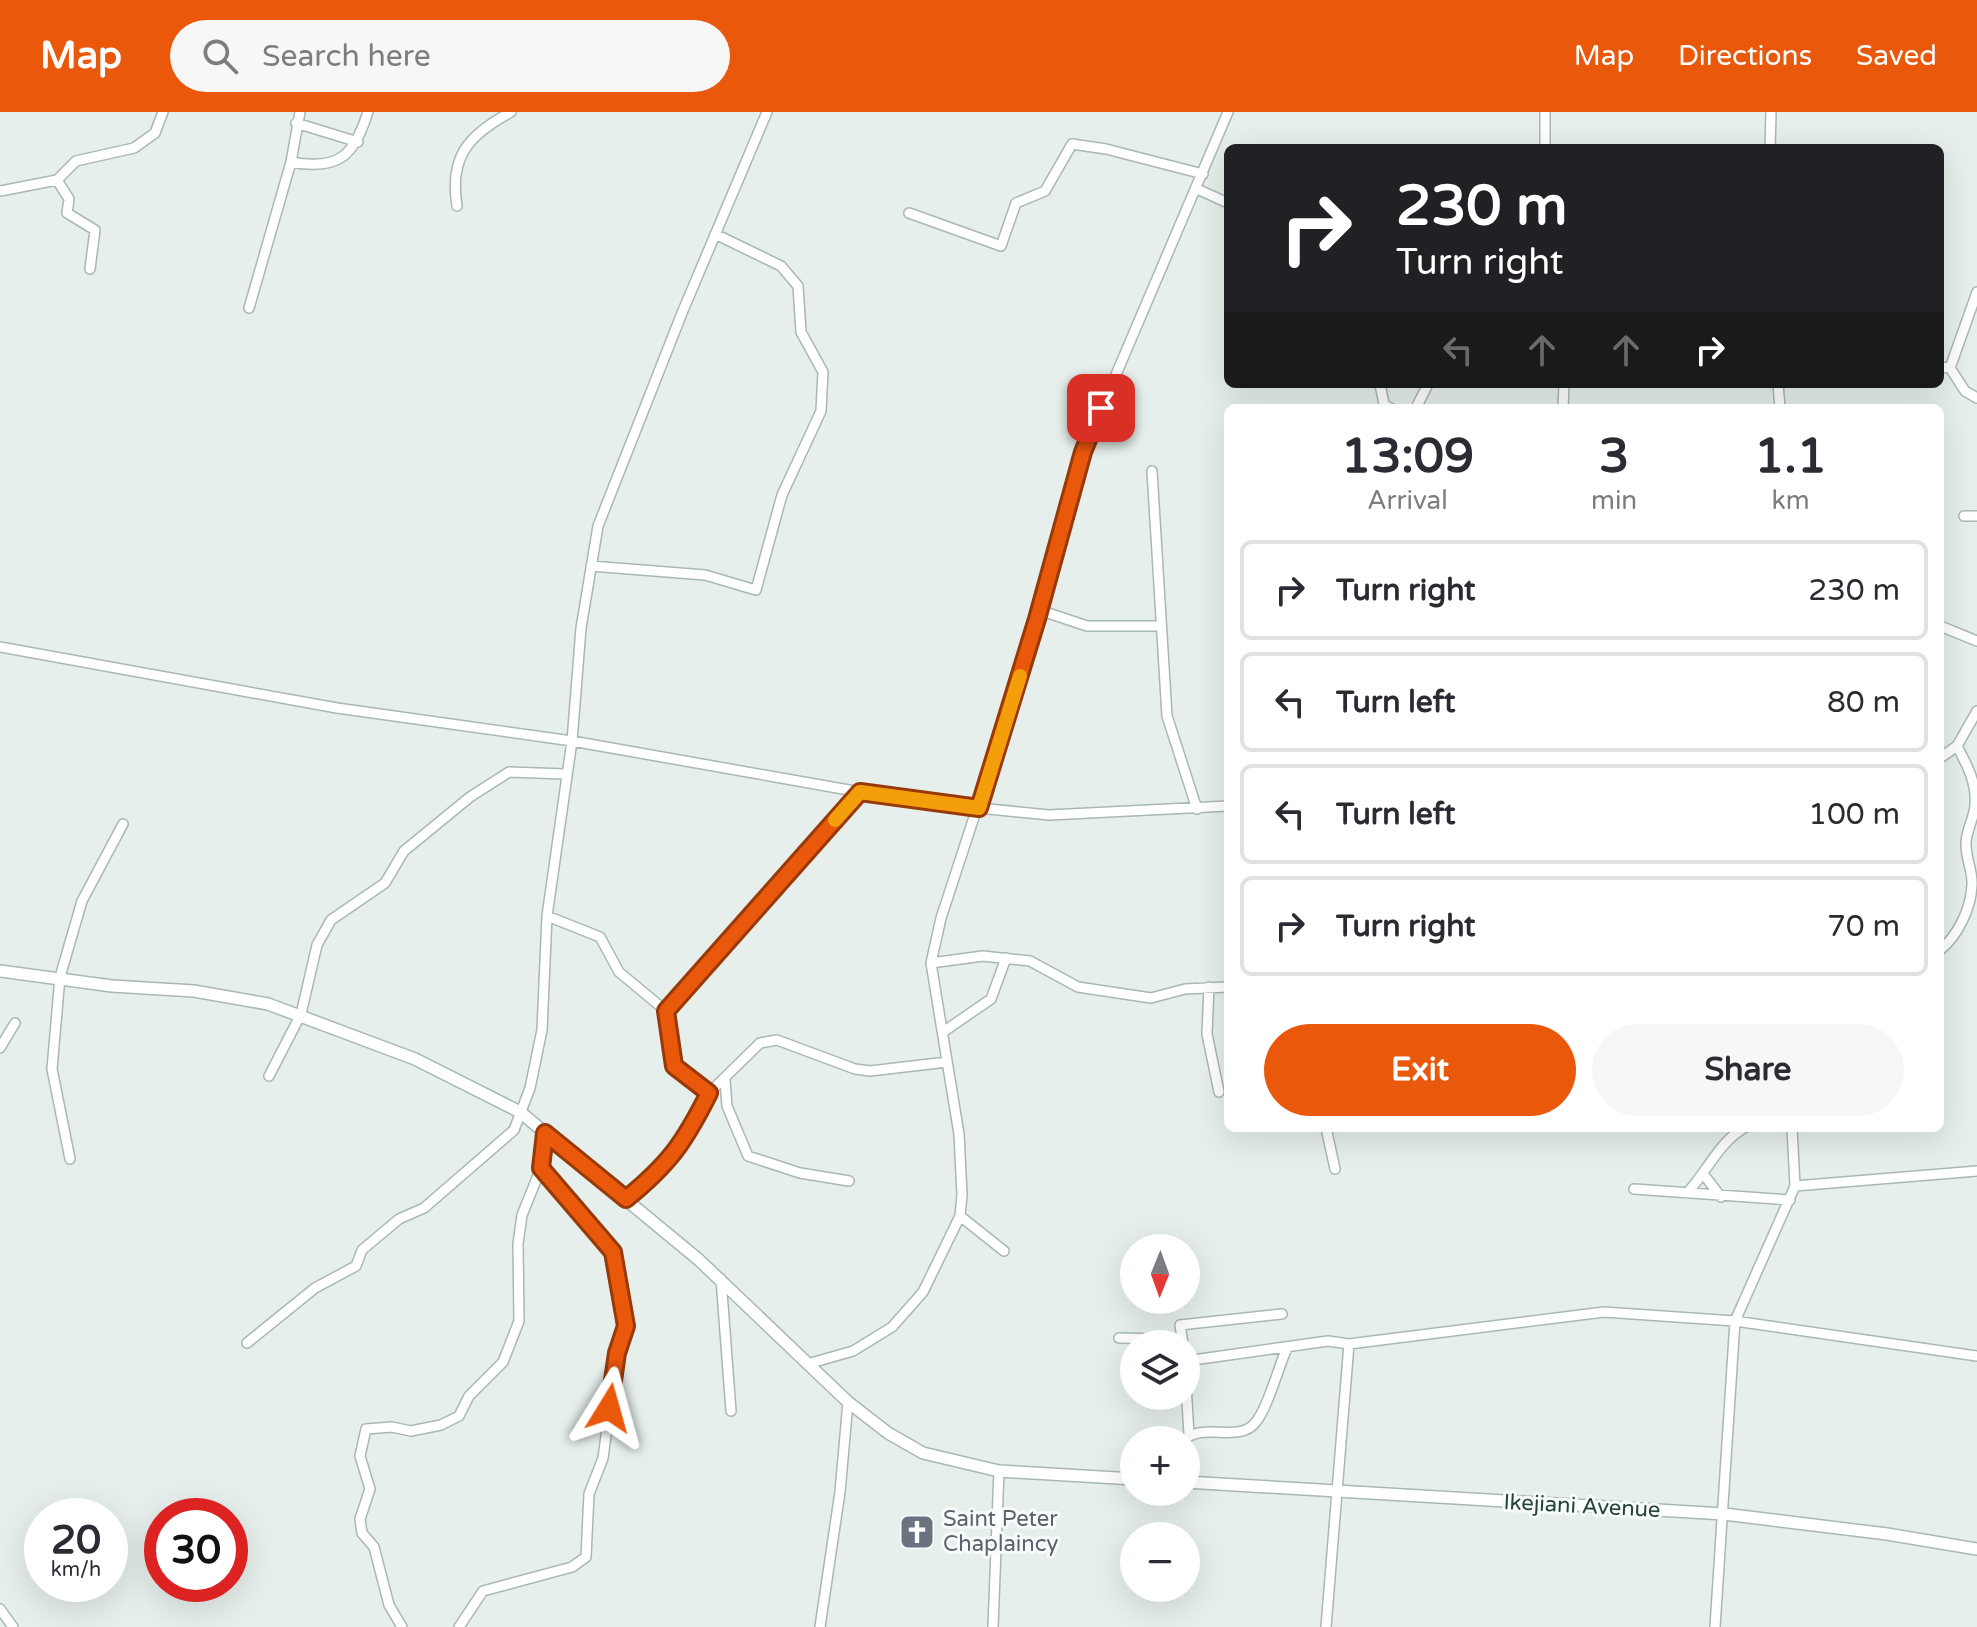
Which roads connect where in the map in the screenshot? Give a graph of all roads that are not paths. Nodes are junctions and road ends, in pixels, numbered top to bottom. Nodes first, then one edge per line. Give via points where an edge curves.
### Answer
1 (163, 112) edge
2 (300, 112) edge
3 (368, 112) edge
4 (511, 112) edge
5 (767, 112) edge
6 (1228, 112) edge
7 (1545, 112) edge
8 (1771, 112) edge
9 (296, 123) junction
10 (358, 142) junction
11 (1545, 144) edge
12 (1770, 144) edge
13 (291, 162) junction
14 (1203, 174) junction
15 (57, 180) junction
16 (1197, 189) junction
17 (0, 191) edge
18 (1224, 201) edge
19 (457, 206) dead end
20 (909, 213) dead end
21 (715, 234) junction
22 (90, 269) dead end
23 (1977, 292) edge
24 (249, 308) dead end
25 (1945, 367) edge
26 (1974, 397) edge
27 (1977, 408) edge
28 (1152, 471) dead end
29 (1964, 516) dead end
30 (1977, 516) edge
31 (591, 566) junction
32 (1039, 610) junction
33 (1161, 626) junction
34 (1944, 628) edge
35 (1977, 641) edge
36 (0, 647) edge
37 (1977, 711) edge
38 (572, 741) junction
39 (1957, 746) junction
40 (1944, 755) edge
41 (565, 774) junction
42 (860, 792) junction
43 (1224, 806) edge
44 (979, 808) junction
45 (1197, 809) junction
46 (123, 824) dead end
47 (547, 916) junction
48 (1944, 945) edge
49 (1006, 958) junction
50 (931, 963) junction
51 (0, 971) edge
52 (60, 977) junction
53 (1209, 987) junction
54 (1224, 987) edge
55 (666, 1011) junction
56 (301, 1014) junction
57 (15, 1023) dead end
58 (943, 1032) junction
59 (0, 1048) edge
60 (947, 1062) junction
61 (269, 1076) dead end
62 (725, 1080) junction
63 (1219, 1092) dead end
64 (709, 1093) junction
65 (520, 1112) junction
66 (1327, 1132) edge
67 (1737, 1132) edge
68 (1792, 1132) edge
69 (545, 1133) junction
70 (70, 1159) dead end
71 (541, 1168) junction
72 (1335, 1169) dead end
73 (1977, 1171) edge
74 (1704, 1175) junction
75 (849, 1181) dead end
76 (1795, 1186) junction
77 (1634, 1189) dead end
78 (1687, 1193) junction
79 (1721, 1197) junction
80 (626, 1199) junction
81 (1790, 1200) junction
82 (960, 1216) junction
83 (1004, 1251) dead end
84 (721, 1279) junction
85 (1282, 1314) dead end
86 (1735, 1321) junction
87 (1181, 1330) edge
88 (247, 1343) dead end
89 (1349, 1344) junction
90 (1287, 1348) junction
91 (1977, 1356) edge
92 (1200, 1359) edge
93 (811, 1363) junction
94 (848, 1402) junction
95 (731, 1411) dead end
96 (1200, 1436) edge
97 (999, 1471) junction
98 (1120, 1478) edge
99 (1200, 1483) edge
100 (1337, 1492) junction
101 (1724, 1514) junction
102 (1977, 1549) edge
103 (0, 1609) edge
104 (13, 1627) edge
105 (402, 1627) edge
106 (459, 1627) edge
107 (820, 1627) edge
108 (993, 1627) edge
109 (1326, 1627) edge
110 (1715, 1627) edge

1 - 15 street via 149,140 76,161
2 - 9 street
3 - 10 street
4 - 19 street via 464,148 452,177
5 - 21 street
6 - 14 street
7 - 11 street
8 - 12 street
9 - 10 street
9 - 13 street
10 - 13 street via 348,155 311,166
13 - 24 street
14 - 16 street
14 - 20 street via 1072,144 1045,191 1016,203 1001,246
15 - 17 street
15 - 22 street via 69,199 67,213 95,230
16 - 18 street
16 - 32 street via 1083,452
21 - 31 street via 598,526
21 - 31 street via 781,266 798,286 801,332 823,372 821,411 782,495 756,590 705,575
23 - 25 street
25 - 26 street
26 - 27 street
28 - 33 street
29 - 30 street
31 - 38 street
32 - 33 street via 1087,626
32 - 44 street
33 - 45 street via 1167,716
34 - 35 street
36 - 38 street via 337,708
37 - 39 street
38 - 41 street
38 - 42 street
39 - 40 street
39 - 48 street via 1974,787 1966,841 1973,882 1967,909
41 - 47 street
41 - 56 street via 509,772 404,851 385,883 331,920 317,945
42 - 44 street
42 - 55 street
43 - 45 street
44 - 45 street via 1049,815
44 - 50 street via 957,862
46 - 52 street via 82,901
47 - 55 street via 600,937 619,972
47 - 65 street via 542,1030
49 - 50 street
49 - 53 street via 1030,961 1078,987 1151,998
49 - 58 street via 991,999
50 - 58 street
51 - 52 street
52 - 56 street via 194,991
52 - 70 street via 52,1069
53 - 54 street
53 - 63 street via 1207,1034
55 - 64 street via 674,1066
56 - 61 street
56 - 65 street via 415,1059
57 - 59 street
58 - 60 street
60 - 62 street via 870,1071 777,1040 760,1043
60 - 82 street via 959,1134
62 - 64 street
62 - 75 street via 727,1106 748,1156 800,1173
64 - 80 street via 664,1168
65 - 69 street
65 - 88 street via 514,1130 469,1171 362,1250 356,1266 315,1288
66 - 72 street
67 - 74 street
68 - 76 street
69 - 71 street
69 - 80 street
71 - 105 street via 522,1215 519,1321 503,1362 469,1396 459,1416 441,1425 411,1431 366,1429 360,1456 370,1489 360,1519 362,1533 374,1547 389,1605
71 - 106 street via 613,1252 625,1303 626,1326 617,1353 603,1458 589,1494 586,1557 572,1567 483,1591
73 - 76 street
74 - 78 street
74 - 79 street
76 - 81 street
77 - 78 street
78 - 79 street
79 - 81 street
80 - 84 street
81 - 86 street
82 - 83 street
82 - 93 street via 923,1292 892,1327 853,1351
84 - 93 street
84 - 95 street
85 - 87 street via 1180,1325
86 - 89 street via 1604,1312
86 - 91 street
86 - 101 street
89 - 90 street via 1328,1341
89 - 100 street
90 - 92 street
90 - 96 street via 1257,1422 1243,1431
93 - 94 street
94 - 97 street via 923,1453
94 - 107 street
97 - 98 street
97 - 108 street
99 - 100 street, Ikejiani Avenue
100 - 101 street, Ikejiani Avenue
100 - 109 street
101 - 102 street, Ikejiani Avenue
101 - 110 street
103 - 104 street

